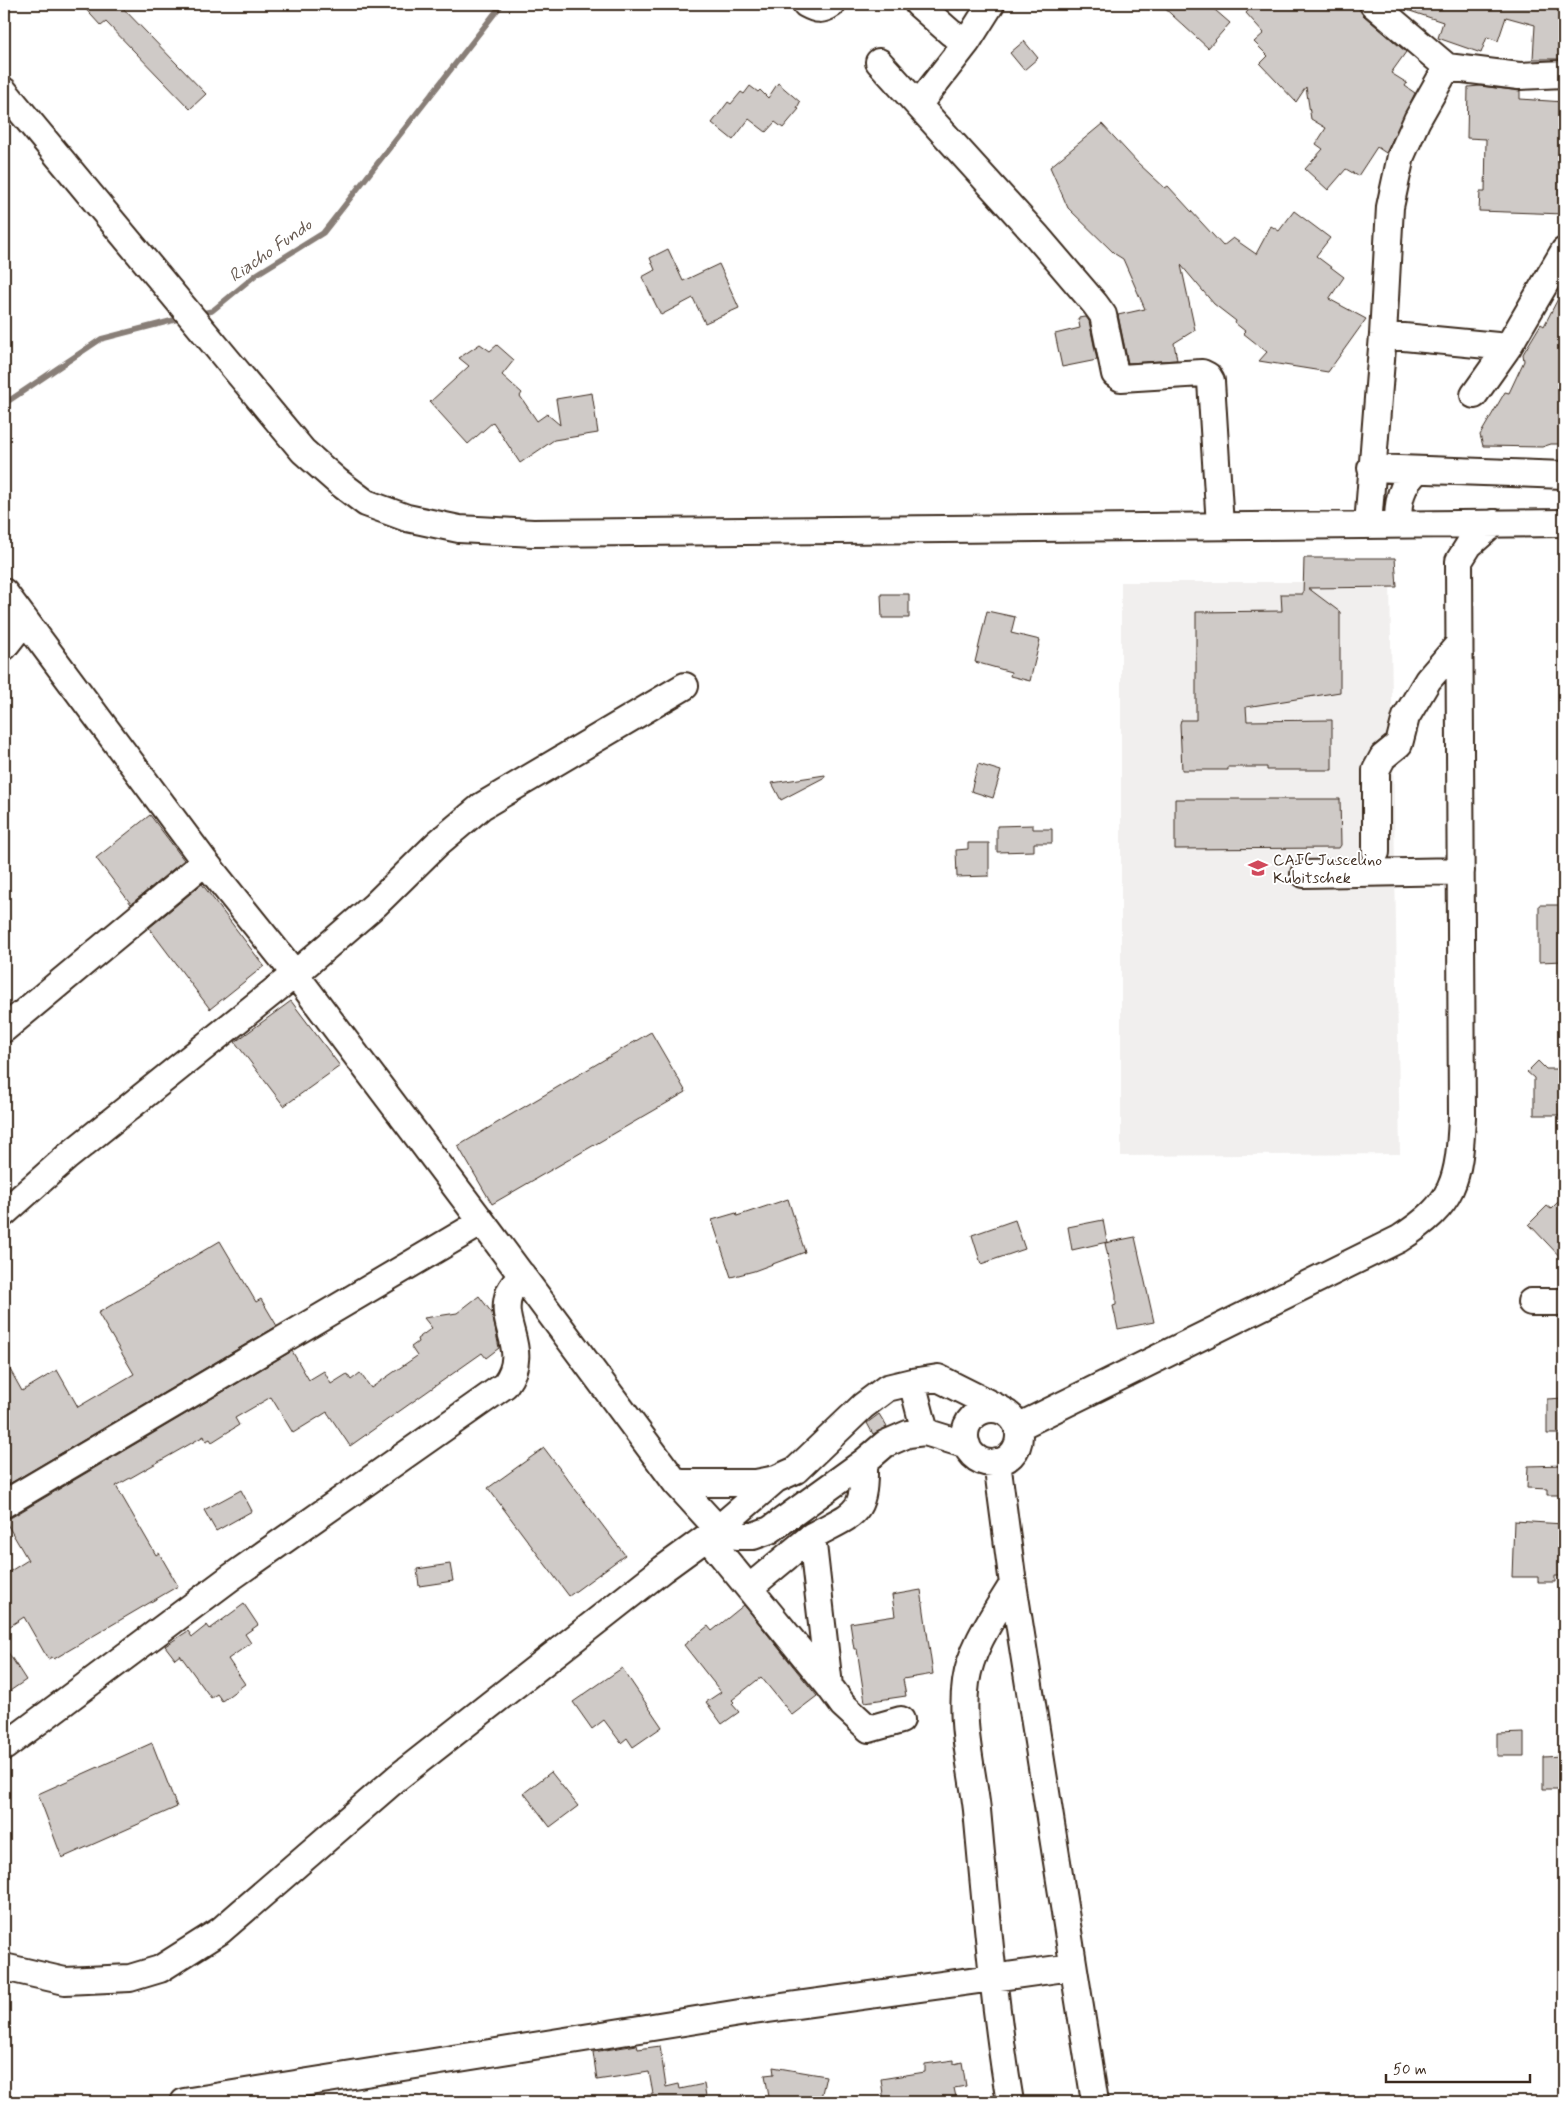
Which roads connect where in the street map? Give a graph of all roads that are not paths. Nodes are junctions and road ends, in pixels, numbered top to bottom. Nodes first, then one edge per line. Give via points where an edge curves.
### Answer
1 (806, 4) edge
2 (832, 4) edge
3 (918, 4) edge
4 (991, 4) edge
5 (1373, 4) edge
6 (968, 42) junction
7 (879, 62) dead end
8 (1446, 67) junction
9 (1564, 74) edge
10 (4, 91) edge
11 (918, 105) junction
12 (1564, 251) edge
13 (1384, 335) junction
14 (1508, 347) junction
15 (1474, 395) dead end
16 (1371, 468) junction
17 (1418, 470) junction
18 (1564, 475) edge
19 (1494, 523) junction
20 (1564, 523) edge
21 (1398, 524) junction
22 (1426, 524) junction
23 (1368, 525) junction
24 (1220, 526) junction
25 (1459, 561) junction
26 (4, 592) edge
27 (25, 620) junction
28 (1459, 644) junction
29 (4, 647) edge
30 (685, 686) dead end
31 (1376, 852) dead end
32 (205, 862) junction
33 (1460, 871) junction
34 (1304, 874) dead end
35 (295, 974) junction
36 (4, 1029) edge
37 (4, 1212) edge
38 (482, 1222) junction
39 (522, 1275) junction
40 (1531, 1302) dead end
41 (1564, 1302) edge
42 (912, 1382) junction
43 (1010, 1418) junction
44 (925, 1432) junction
45 (967, 1445) junction
46 (864, 1462) junction
47 (997, 1462) junction
48 (776, 1479) junction
49 (676, 1483) junction
50 (4, 1504) edge
51 (713, 1533) junction
52 (812, 1536) junction
53 (1013, 1584) junction
54 (749, 1588) junction
55 (830, 1686) junction
56 (901, 1720) dead end
57 (4, 1747) edge
58 (4, 1967) edge
59 (1072, 1967) junction
60 (994, 1978) junction
61 (184, 2102) edge
62 (1010, 2102) edge
63 (1095, 2102) edge

1 - 2 street via 823,10
3 - 6 street via 951,33
4 - 6 street
5 - 8 street
6 - 11 street
7 - 11 street
8 - 9 street via 1519,76
8 - 13 street via 1401,156 1390,207
10 - 24 street via 303,451 366,503 407,518 459,529 533,533
11 - 24 street via 1095,304 1103,315 1116,374 1121,378 1208,376 1211,381
12 - 14 street
13 - 14 street
13 - 16 street
14 - 15 street
16 - 17 street
16 - 23 street
17 - 18 street
17 - 21 street via 1405,483 1398,503
19 - 20 street
19 - 22 street
19 - 25 street via 1469,545
21 - 22 street
21 - 23 street
22 - 25 street
23 - 24 street
25 - 28 street
26 - 27 street
27 - 29 street
27 - 32 street
28 - 31 street via 1428,680 1406,717 1399,744 1383,757 1376,770
28 - 33 street
30 - 35 street via 482,806
32 - 35 street
32 - 36 street
33 - 34 street
33 - 43 street via 1460,1162 1449,1194 1424,1223 1399,1239
35 - 37 street
35 - 38 street
38 - 39 street
38 - 50 street
39 - 49 street
39 - 57 street via 510,1291 508,1302 516,1356 512,1376 505,1385 230,1578
40 - 41 street
42 - 43 street via 938,1378
42 - 44 street
42 - 48 street via 887,1388 863,1406 796,1470
43 - 45 street via 990,1409 978,1413 965,1433
43 - 47 street via 1019,1438 1016,1449 1008,1458
44 - 45 street
44 - 46 street via 908,1434 885,1444
45 - 47 street via 974,1456 985,1462
46 - 51 street via 770,1530 753,1536
46 - 52 street via 860,1506
47 - 53 street
48 - 49 street via 756,1484
48 - 51 street
49 - 51 street
51 - 54 street
51 - 58 street via 398,1776 220,1931 160,1969 130,1978 65,1981
52 - 54 street
52 - 55 street
53 - 59 street
53 - 60 street via 977,1644 966,1680 965,1726 974,1778
54 - 55 street
55 - 56 street via 843,1705 868,1729
59 - 60 street
59 - 63 street
60 - 61 street via 746,2012
60 - 62 street

